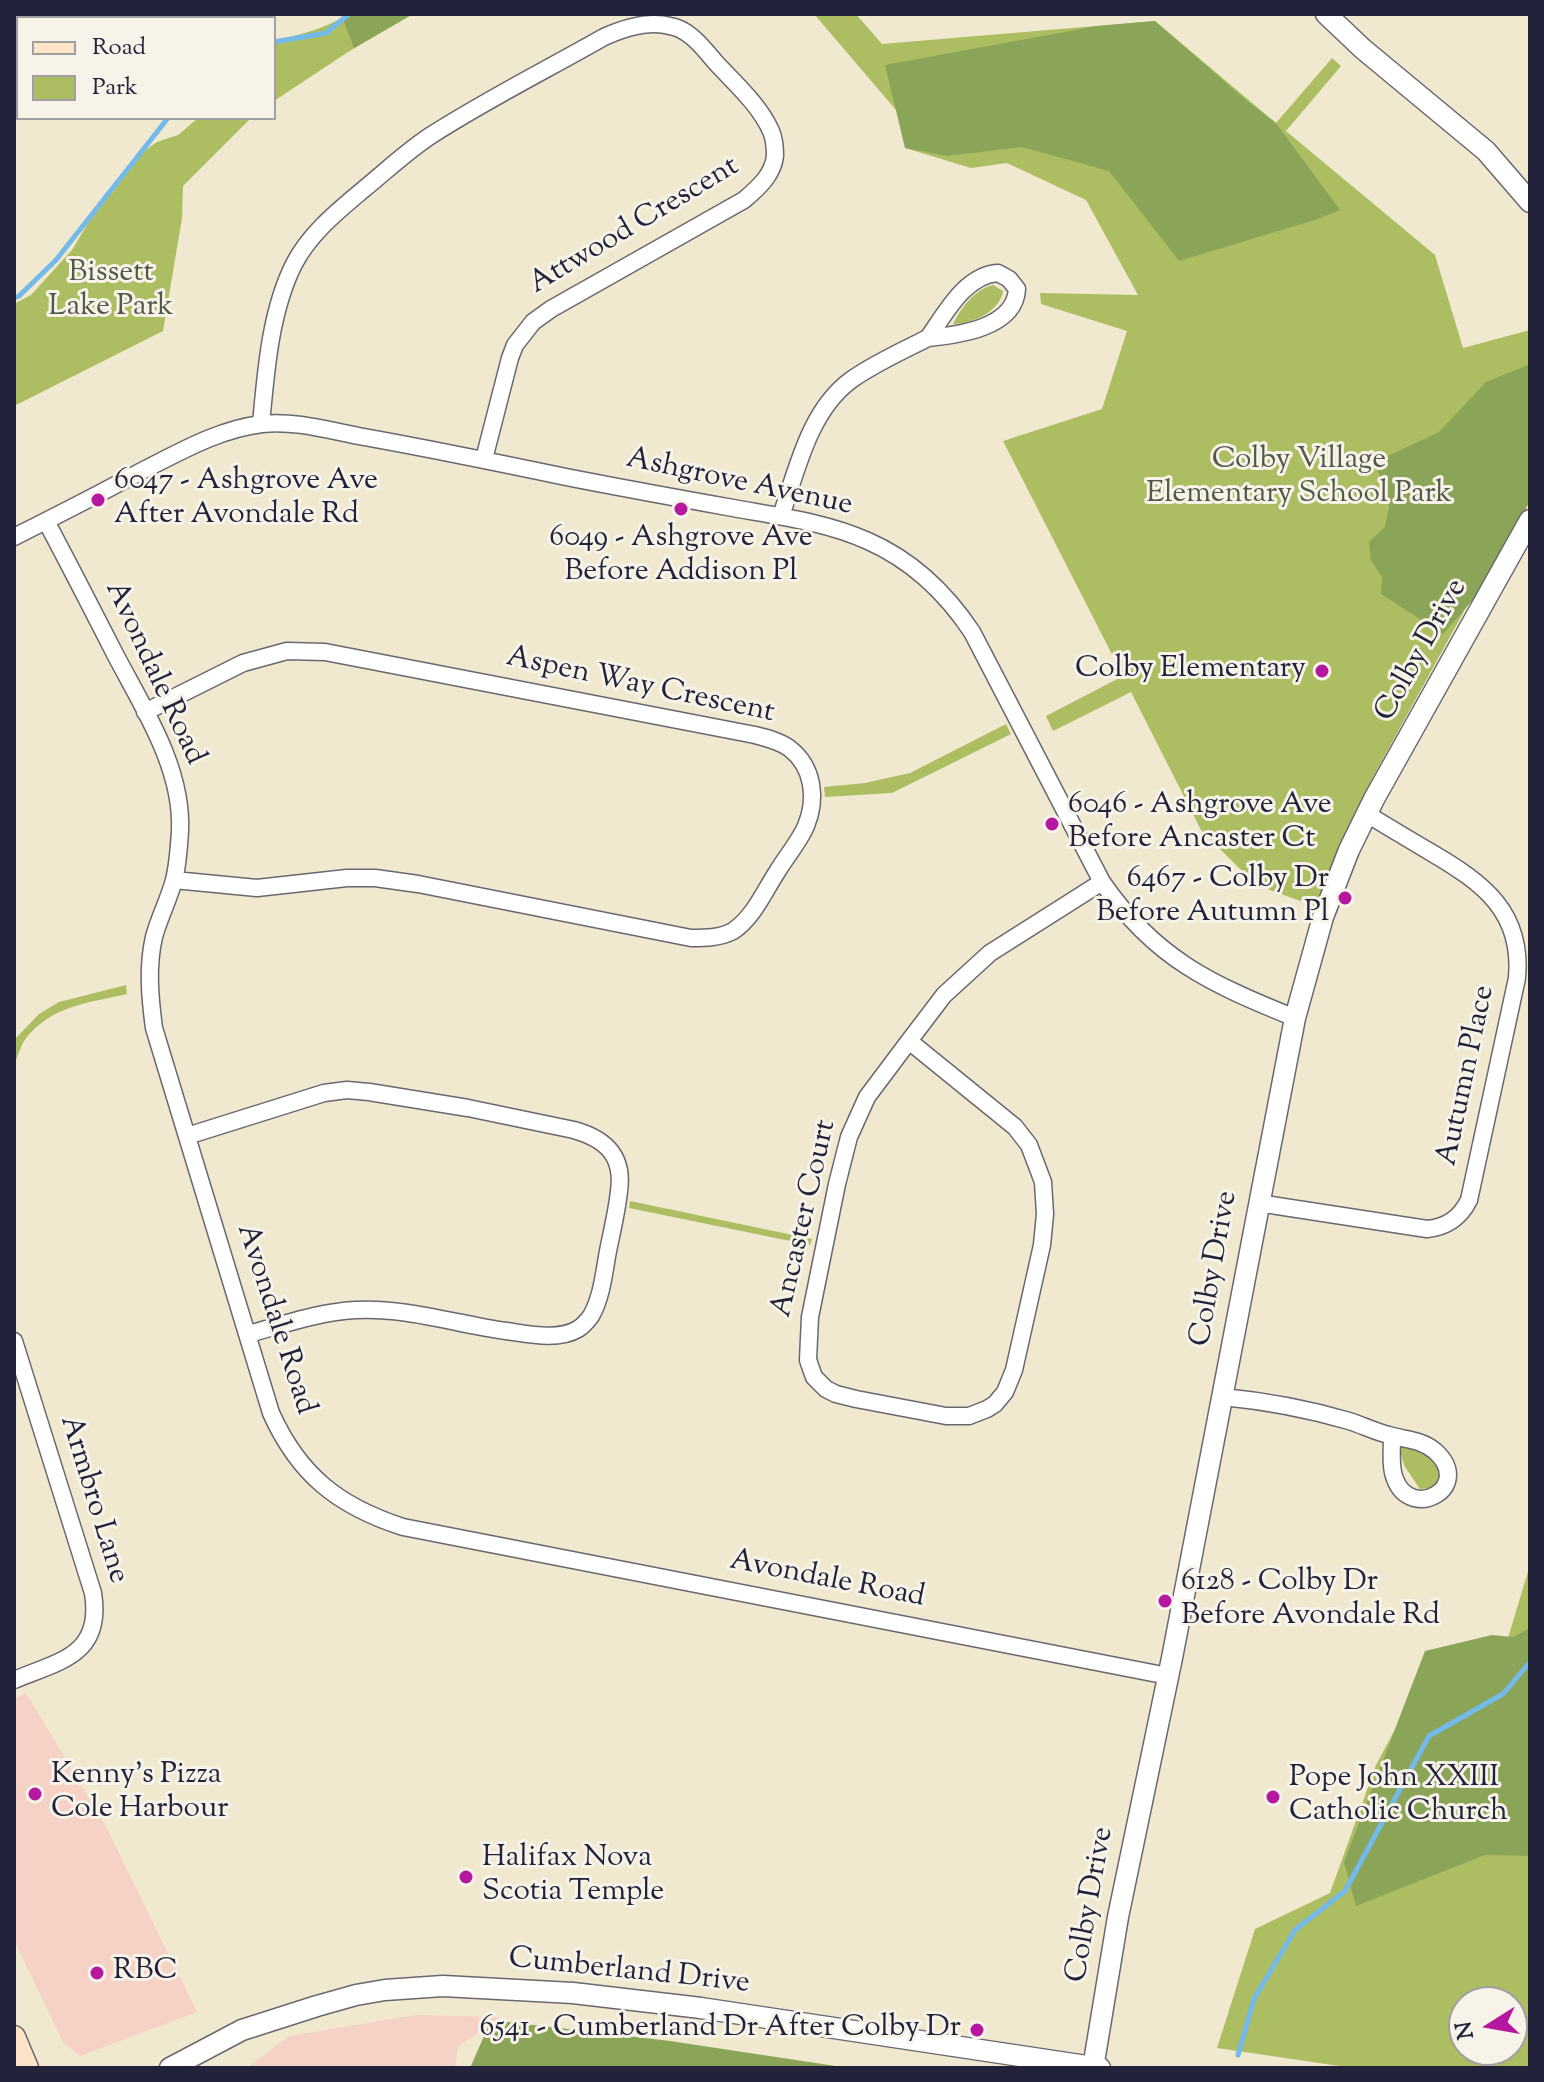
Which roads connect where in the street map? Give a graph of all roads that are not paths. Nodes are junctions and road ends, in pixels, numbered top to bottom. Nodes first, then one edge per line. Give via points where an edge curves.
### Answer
1 (1326, 14) edge
2 (1530, 202) edge
3 (928, 338) junction
4 (261, 424) junction
5 (484, 459) junction
6 (781, 516) junction
7 (1530, 520) edge
8 (46, 521) junction
9 (14, 537) edge
10 (145, 712) junction
11 (1367, 814) junction
12 (174, 880) junction
13 (1102, 882) junction
14 (1295, 1018) junction
15 (909, 1041) junction
16 (187, 1136) junction
17 (1258, 1203) junction
18 (248, 1334) junction
19 (14, 1341) edge
20 (1223, 1397) junction
21 (1392, 1437) dead end
22 (1168, 1676) junction
23 (14, 1680) edge
24 (14, 2037) edge
25 (27, 2068) edge
26 (170, 2068) edge
27 (1096, 2068) edge

1 - 2 street via 1486,151
3 - 3 street via 989,323 1011,308 1016,286 1004,275 980,277
3 - 6 street via 850,380 830,401 807,440
4 - 5 street, Ashgrove Avenue via 310,427
4 - 5 street, Attwood Crescent via 265,377 287,280 306,246 335,213 431,136 604,37 648,24 677,28 694,38 770,128 775,146 771,170 744,200 533,322 510,358
4 - 8 street, Ashgrove Avenue via 176,454
5 - 6 street, Ashgrove Avenue
6 - 13 street, Ashgrove Avenue via 845,532 888,551 947,599 972,632
7 - 11 street, Colby Drive
8 - 9 street, Ashgrove Avenue
8 - 10 street, Avondale Road
10 - 12 street, Avondale Road via 178,797
10 - 12 street, Aspen Way Crescent via 243,663 287,651 325,652 755,735 798,756 813,792 805,828 745,922 709,938 375,878 257,888
11 - 14 street, Colby Drive via 1323,917
11 - 17 street, Autumn Place via 1482,886 1500,905 1514,935 1517,978 1469,1200 1451,1222 1427,1229
12 - 16 street, Avondale Road via 154,941 150,988 154,1028
13 - 14 street, Ashgrove Avenue via 1143,933 1180,963
13 - 15 street, Ancaster Court via 990,953 944,995
14 - 17 street, Colby Drive
15 - 15 street, Ancaster Court via 867,1097 849,1137 810,1317 808,1360 814,1377 836,1394 969,1416 995,1404 1014,1370 1042,1245 1043,1182 1029,1145 1015,1127
16 - 18 street, Avondale Road
16 - 18 street via 324,1093 356,1090 581,1131 610,1148 619,1164 620,1188 600,1292 590,1318 579,1328 557,1335 527,1334 376,1310 327,1314
17 - 20 street, Colby Drive
18 - 22 street, Avondale Road via 271,1413 297,1459 332,1494 377,1519
19 - 23 street, Armbro Lane via 95,1609 90,1634 77,1652
20 - 21 street via 1321,1413
20 - 22 street, Colby Drive
22 - 27 street, Colby Drive via 1118,1917
24 - 25 main road
26 - 27 street, Cumberland Drive via 242,2030 317,2006 371,1993 443,1986 687,2006

